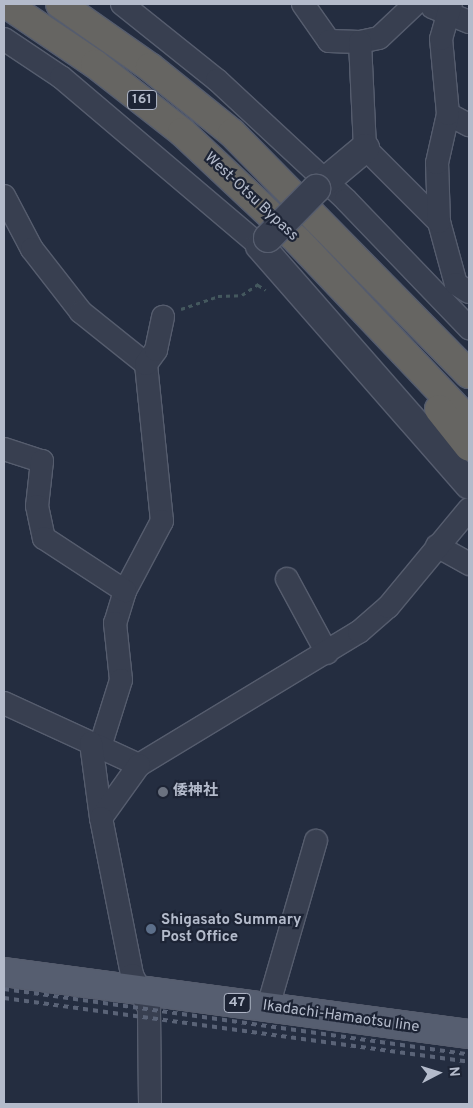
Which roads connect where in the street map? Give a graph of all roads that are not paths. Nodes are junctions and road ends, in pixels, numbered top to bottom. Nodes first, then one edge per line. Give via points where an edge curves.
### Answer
1 (6, 4) edge
2 (60, 4) edge
3 (122, 4) edge
4 (303, 4) edge
5 (415, 4) edge
6 (419, 4) edge
7 (448, 7) edge
8 (469, 22) edge
9 (4, 39) edge
10 (360, 42) junction
11 (448, 114) junction
12 (469, 125) edge
13 (365, 148) junction
14 (320, 185) junction
15 (4, 196) edge
16 (439, 222) junction
17 (262, 252) junction
18 (469, 295) edge
19 (163, 317) road end
20 (469, 328) edge
21 (405, 354) junction
22 (146, 364) junction
23 (469, 374) edge
24 (469, 421) edge
25 (469, 446) edge
26 (4, 449) edge
27 (469, 485) edge
28 (469, 509) edge
29 (437, 546) junction
30 (469, 564) edge
31 (287, 578) dead end
32 (125, 591) junction
33 (327, 653) junction
34 (4, 703) edge
35 (96, 745) junction
36 (139, 765) junction
37 (101, 818) junction
38 (316, 841) dead end
39 (4, 972) edge
40 (142, 990) junction
41 (268, 1007) junction
42 (469, 1034) edge
43 (150, 1104) edge

1 - 21 highway, West-Otsu Bypass / 161 via 95,64 182,132 292,234
2 - 23 highway, West-Otsu Bypass / 161 via 150,66 232,133
3 - 14 street via 217,80
4 - 10 street via 329,41
5 - 10 street via 380,38
6 - 7 street
7 - 8 street
7 - 11 street via 441,39
9 - 17 street via 61,77
10 - 13 street
11 - 12 street
11 - 16 street via 437,163
13 - 14 street
13 - 16 street
14 - 17 street, bridge
14 - 20 street
15 - 22 street via 32,249 81,312
16 - 18 street via 456,284
17 - 27 street
19 - 22 street via 156,350
21 - 24 highway, West-Otsu Bypass / 161
21 - 25 highway via 450,426
22 - 32 street via 162,521
26 - 32 street via 42,461 37,506 44,538
28 - 29 street
29 - 30 street
29 - 33 street via 388,607
31 - 33 street
32 - 35 street via 115,623 121,680
33 - 36 street
34 - 35 street
35 - 36 street
35 - 37 street
36 - 37 street
37 - 40 street via 132,974
38 - 41 street
39 - 40 main road, Ikadachi-Hamaotsu line / 47
40 - 41 main road, Ikadachi-Hamaotsu line / 47
40 - 43 street via 150,1018
41 - 42 main road, Ikadachi-Hamaotsu line / 47

